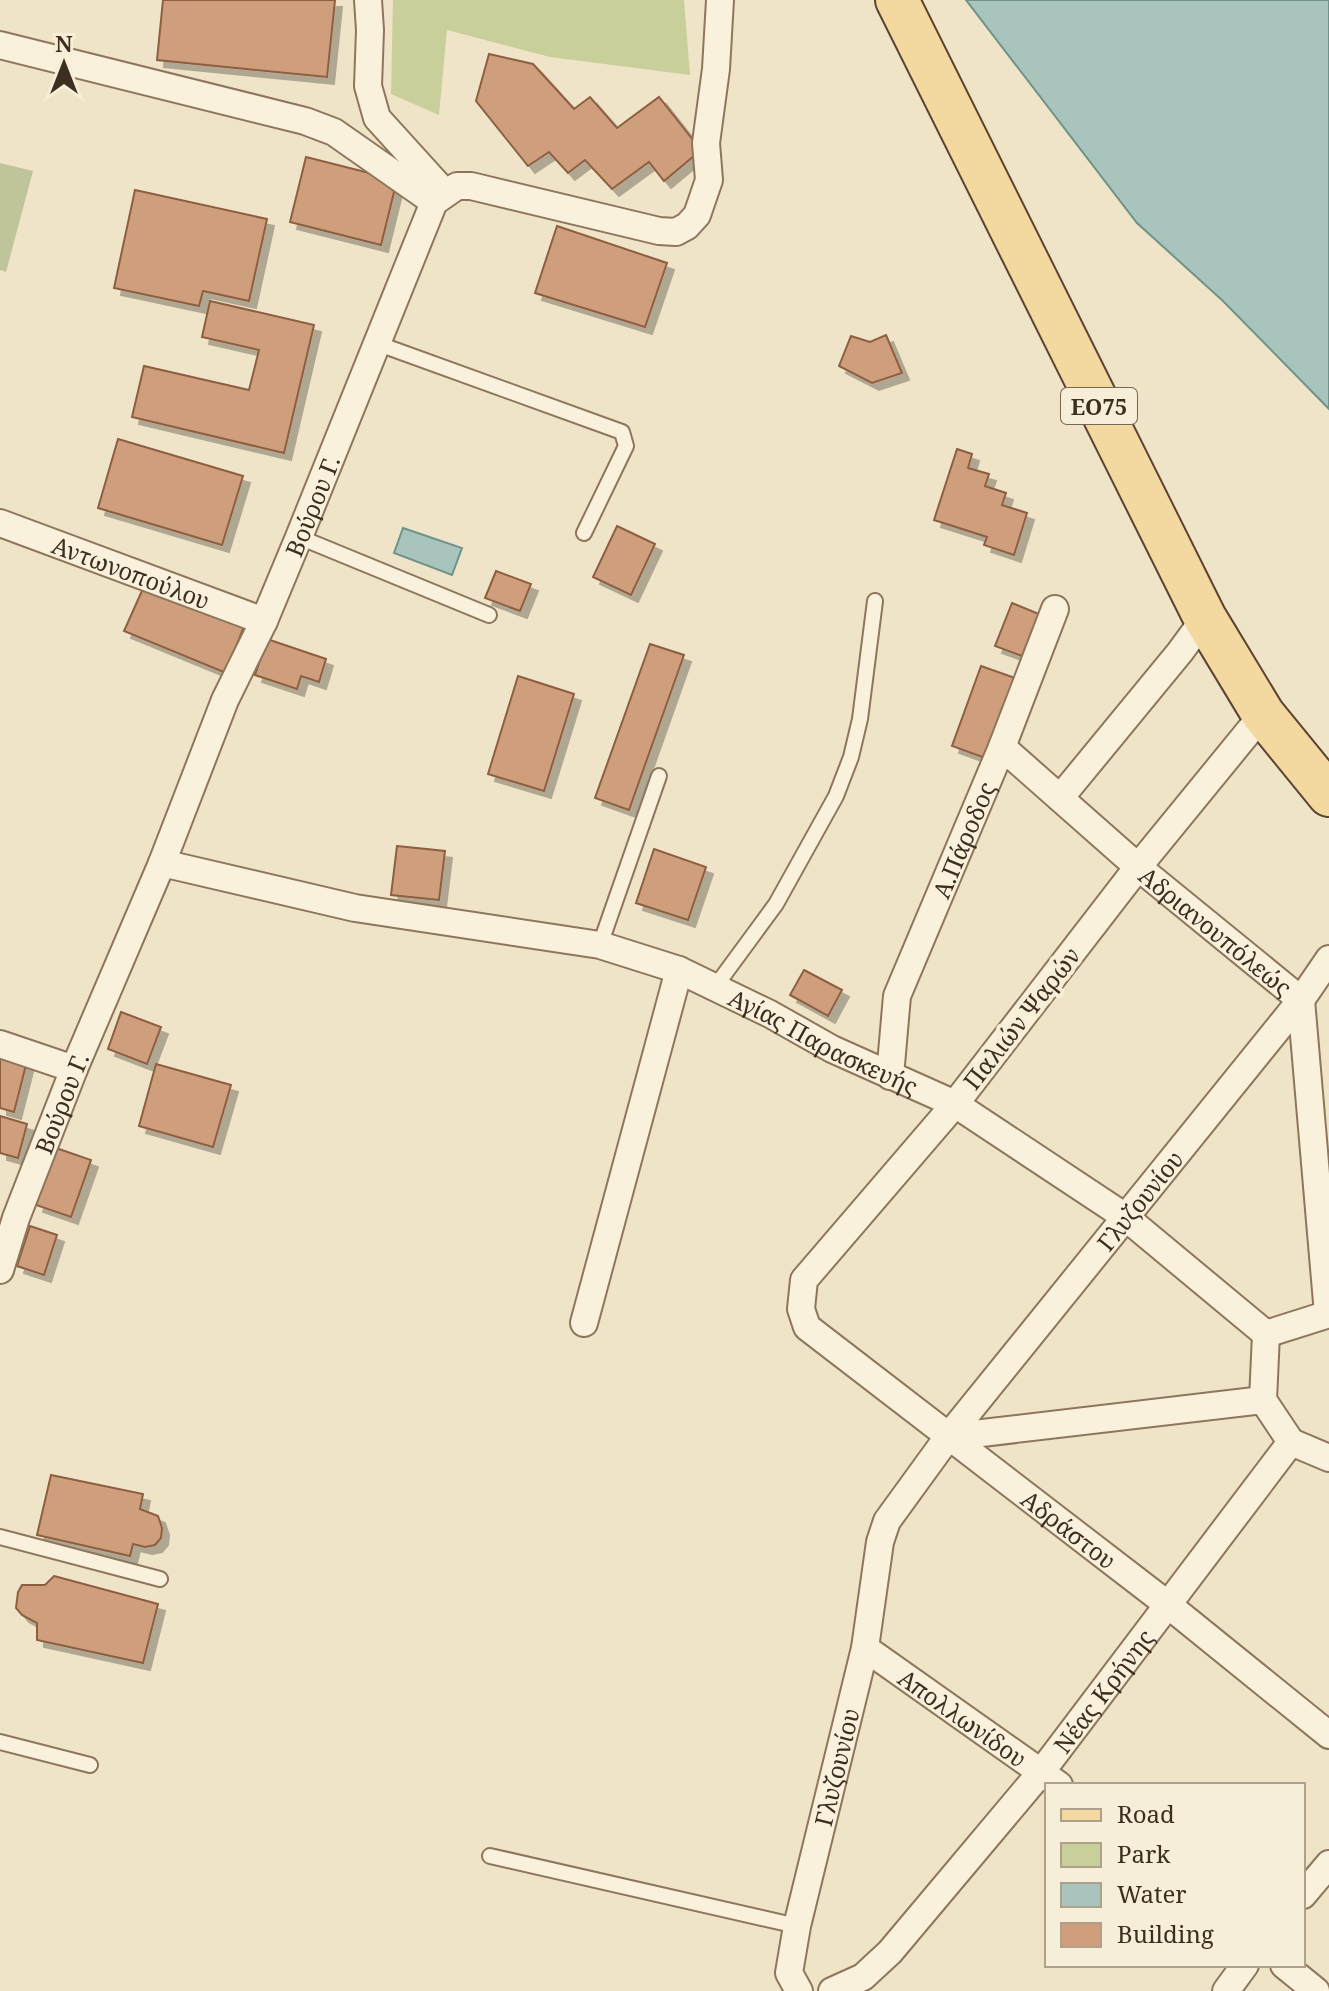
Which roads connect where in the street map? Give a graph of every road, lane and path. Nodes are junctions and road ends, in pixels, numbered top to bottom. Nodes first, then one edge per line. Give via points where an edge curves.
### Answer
1 (368, 0) edge
2 (720, 0) edge
3 (897, 0) edge
4 (0, 45) edge
5 (440, 198) junction
6 (376, 343) junction
7 (0, 523) edge
8 (584, 533) dead end
9 (299, 537) junction
10 (875, 601) dead end
11 (1055, 609) dead end
12 (489, 615) dead end
13 (1205, 618) junction
14 (264, 621) junction
15 (1263, 714) junction
16 (1002, 747) junction
17 (659, 776) dead end
18 (1329, 795) edge
19 (1060, 798) junction
20 (162, 863) junction
21 (1138, 867) junction
22 (600, 945) junction
23 (1329, 959) edge
24 (679, 970) junction
25 (715, 987) junction
26 (1301, 1000) junction
27 (0, 1044) edge
28 (74, 1069) junction
29 (890, 1076) junction
30 (955, 1104) junction
31 (1124, 1216) junction
32 (0, 1270) edge
33 (1329, 1314) edge
34 (584, 1323) dead end
35 (807, 1327) joint
36 (1266, 1334) junction
37 (1263, 1400) junction
38 (948, 1437) junction
39 (1291, 1442) junction
40 (1329, 1458) edge
41 (0, 1537) edge
42 (160, 1579) dead end
43 (1167, 1604) junction
44 (865, 1648) junction
45 (1329, 1735) edge
46 (0, 1742) edge
47 (90, 1765) dead end
48 (1050, 1778) edge
49 (1045, 1783) edge
50 (490, 1856) dead end
51 (1329, 1864) edge
52 (1305, 1893) edge
53 (797, 1926) junction
54 (1244, 1967) edge
55 (1286, 1967) edge
56 (794, 1982) edge
57 (832, 1991) edge
58 (1226, 1991) edge
59 (1316, 1991) edge

1 - 5 street via 368,86 377,118
2 - 5 street via 706,143 709,180 697,215 687,226 659,231 471,186 457,186
3 - 13 main road, ΕΟ75
4 - 5 street via 305,121 334,132
5 - 6 street, Βούρου Γ.
6 - 8 lane via 622,432 626,446
6 - 9 street, Βούρου Γ.
7 - 14 street, Αντωνοπούλου
9 - 12 lane
9 - 14 street, Βούρου Γ.
10 - 25 lane via 860,719 836,796 776,904
11 - 16 street, Α.Πάροδος
13 - 15 main road, ΕΟ75
13 - 19 street
14 - 20 street, Βούρου Γ. via 225,700
15 - 18 main road, ΕΟ75
15 - 21 street, Παλιών Ψαρών
16 - 19 street, Αδριανουπόλεώς
16 - 29 street, Α.Πάροδος via 897,996
17 - 22 lane
19 - 21 street, Αδριανουπόλεώς
20 - 22 street, Αγίας Παρασκευής via 355,908
20 - 28 street, Βούρου Γ.
21 - 26 street, Αδριανουπόλεώς
21 - 30 street, Παλιών Ψαρών
22 - 24 street, Αγίας Παρασκευής
23 - 26 street, Γλυζουνίου
24 - 25 street, Αγίας Παρασκευής
24 - 34 street
25 - 29 street, Αγίας Παρασκευής
26 - 31 street, Γλυζουνίου
26 - 33 street, Αδριανουπόλεώς
27 - 28 street
28 - 32 street, Βούρου Γ.
29 - 30 street, Αγίας Παρασκευής
30 - 31 street, Αγίας Παρασκευής
30 - 35 street, Παλιών Ψαρών via 804,1280 801,1309
31 - 36 street, Αγίας Παρασκευής
31 - 38 street, Γλυζουνίου
33 - 36 street
35 - 38 street, Αδράστου
36 - 37 street
37 - 38 street
37 - 39 street
38 - 43 street, Αδράστου
38 - 44 street, Γλυζουνίου via 887,1521
39 - 40 street
39 - 43 street, Νέας Κρήνης
41 - 42 lane
43 - 45 street, Αδράστου
43 - 48 street, Νέας Κρήνης
44 - 48 street, Απολλωνίδου
44 - 53 street, Γλυζουνίου
46 - 47 lane
49 - 57 street, Νέας Κρήνης via 890,1952 863,1977
50 - 53 lane
51 - 52 street
53 - 56 street, Γλυζουνίου
54 - 58 street
55 - 59 street

